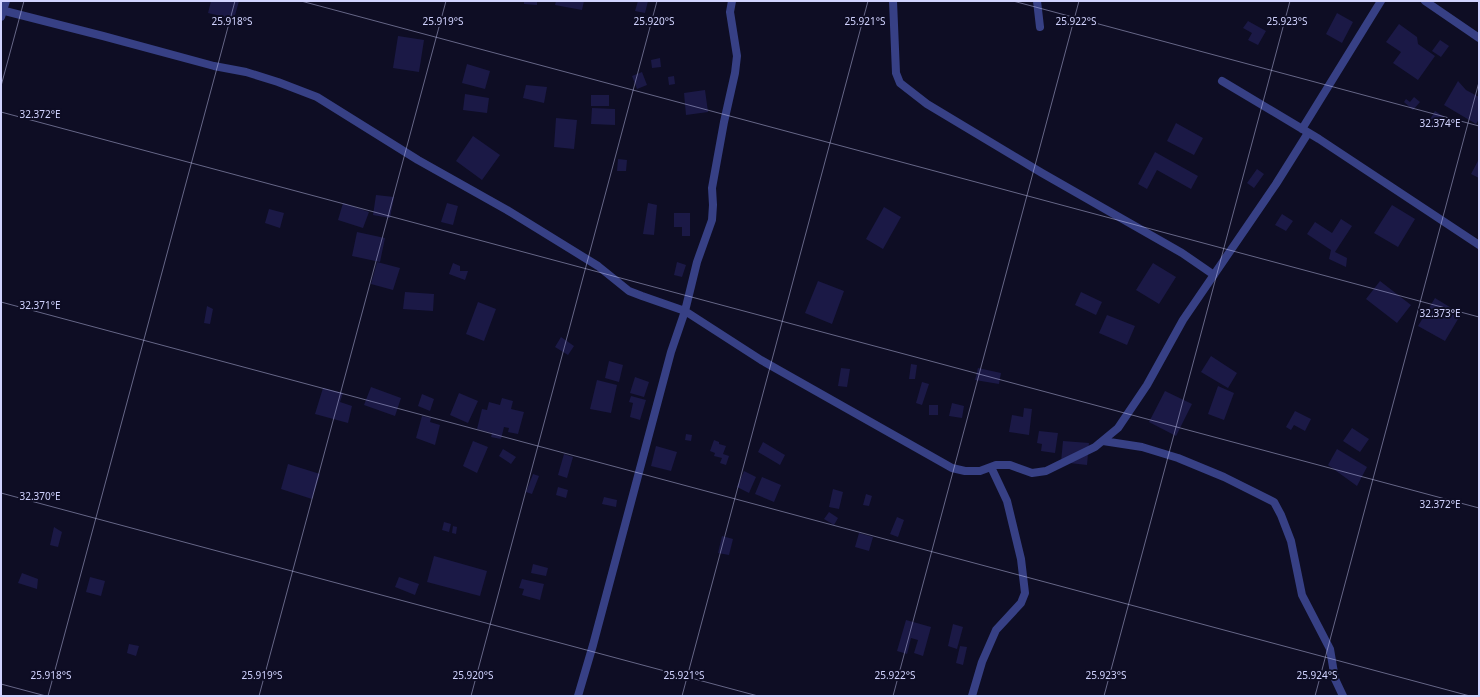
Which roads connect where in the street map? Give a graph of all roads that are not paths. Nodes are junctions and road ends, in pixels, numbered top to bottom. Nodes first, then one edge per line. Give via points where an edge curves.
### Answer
1 (6, 1) edge
2 (732, 1) edge
3 (893, 1) edge
4 (1037, 1) edge
5 (1381, 1) edge
6 (1425, 1) edge
7 (2, 13) edge
8 (1040, 27) dead end
9 (1479, 38) edge
10 (1222, 81) dead end
11 (1305, 131) junction
12 (1479, 245) edge
13 (1214, 275) junction
14 (685, 311) junction
15 (1103, 441) junction
16 (991, 466) junction
17 (578, 696) edge
18 (972, 696) edge
19 (1343, 696) edge

1 - 7 street
2 - 14 street via 730,12 737,56 735,74 712,183 712,220 697,262
3 - 13 street via 896,73 900,83 927,104 1182,253
4 - 8 street
5 - 11 street
6 - 9 street
7 - 14 street via 246,72 317,97 598,266 629,291
10 - 11 street
11 - 12 street
11 - 13 street via 1276,184
13 - 15 street via 1183,320 1147,385 1118,428
14 - 16 street via 761,360 952,468 965,471
14 - 17 street via 671,352
15 - 16 street via 1046,471 1032,473 1010,465
15 - 19 street via 1142,447 1178,458 1274,502 1291,541 1302,595 1330,650 1335,679
16 - 18 street via 1006,501 1021,559 1025,593 1021,603 996,630 982,662

